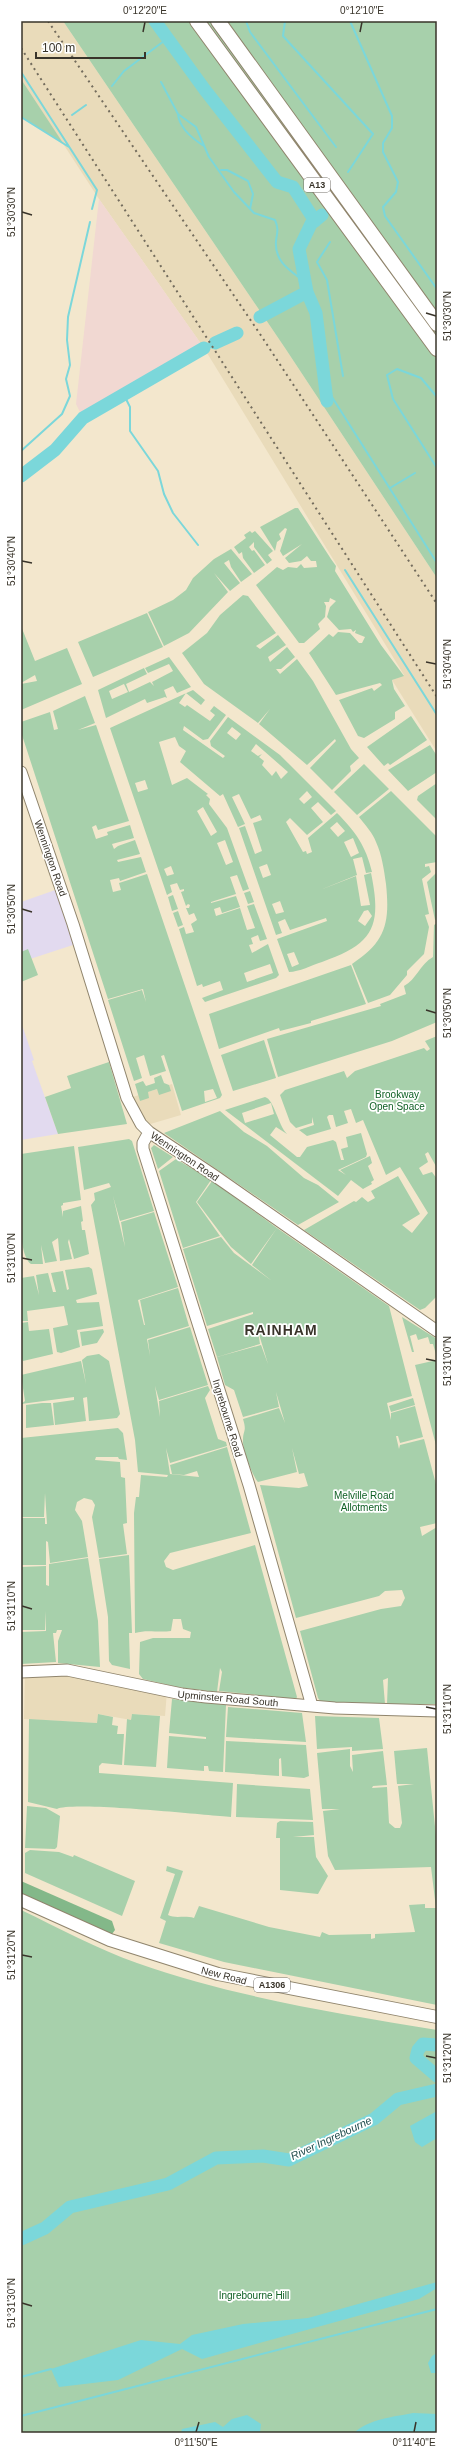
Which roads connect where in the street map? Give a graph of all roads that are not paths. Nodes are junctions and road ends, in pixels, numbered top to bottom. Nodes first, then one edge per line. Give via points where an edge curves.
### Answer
1 (197, 21) edge
2 (218, 21) edge
3 (437, 324) edge
4 (437, 349) edge
5 (21, 772) edge
6 (149, 1132) junction
7 (437, 1331) edge
8 (21, 1672) edge
9 (312, 1706) junction
10 (437, 1711) edge
11 (21, 1900) edge
12 (437, 2017) edge

1 - 4 highway, A13
2 - 3 highway, A13
5 - 6 street, Wennington Road via 63,894 127,1098 141,1124
6 - 7 street, Wennington Road
6 - 9 street, Ingrebourne Road via 143,1149 249,1485
8 - 9 street, Upminster Road South via 67,1670 182,1694
9 - 10 street, Upminster Road South
11 - 12 main road, New Road / A1306 via 110,1940 218,1974

